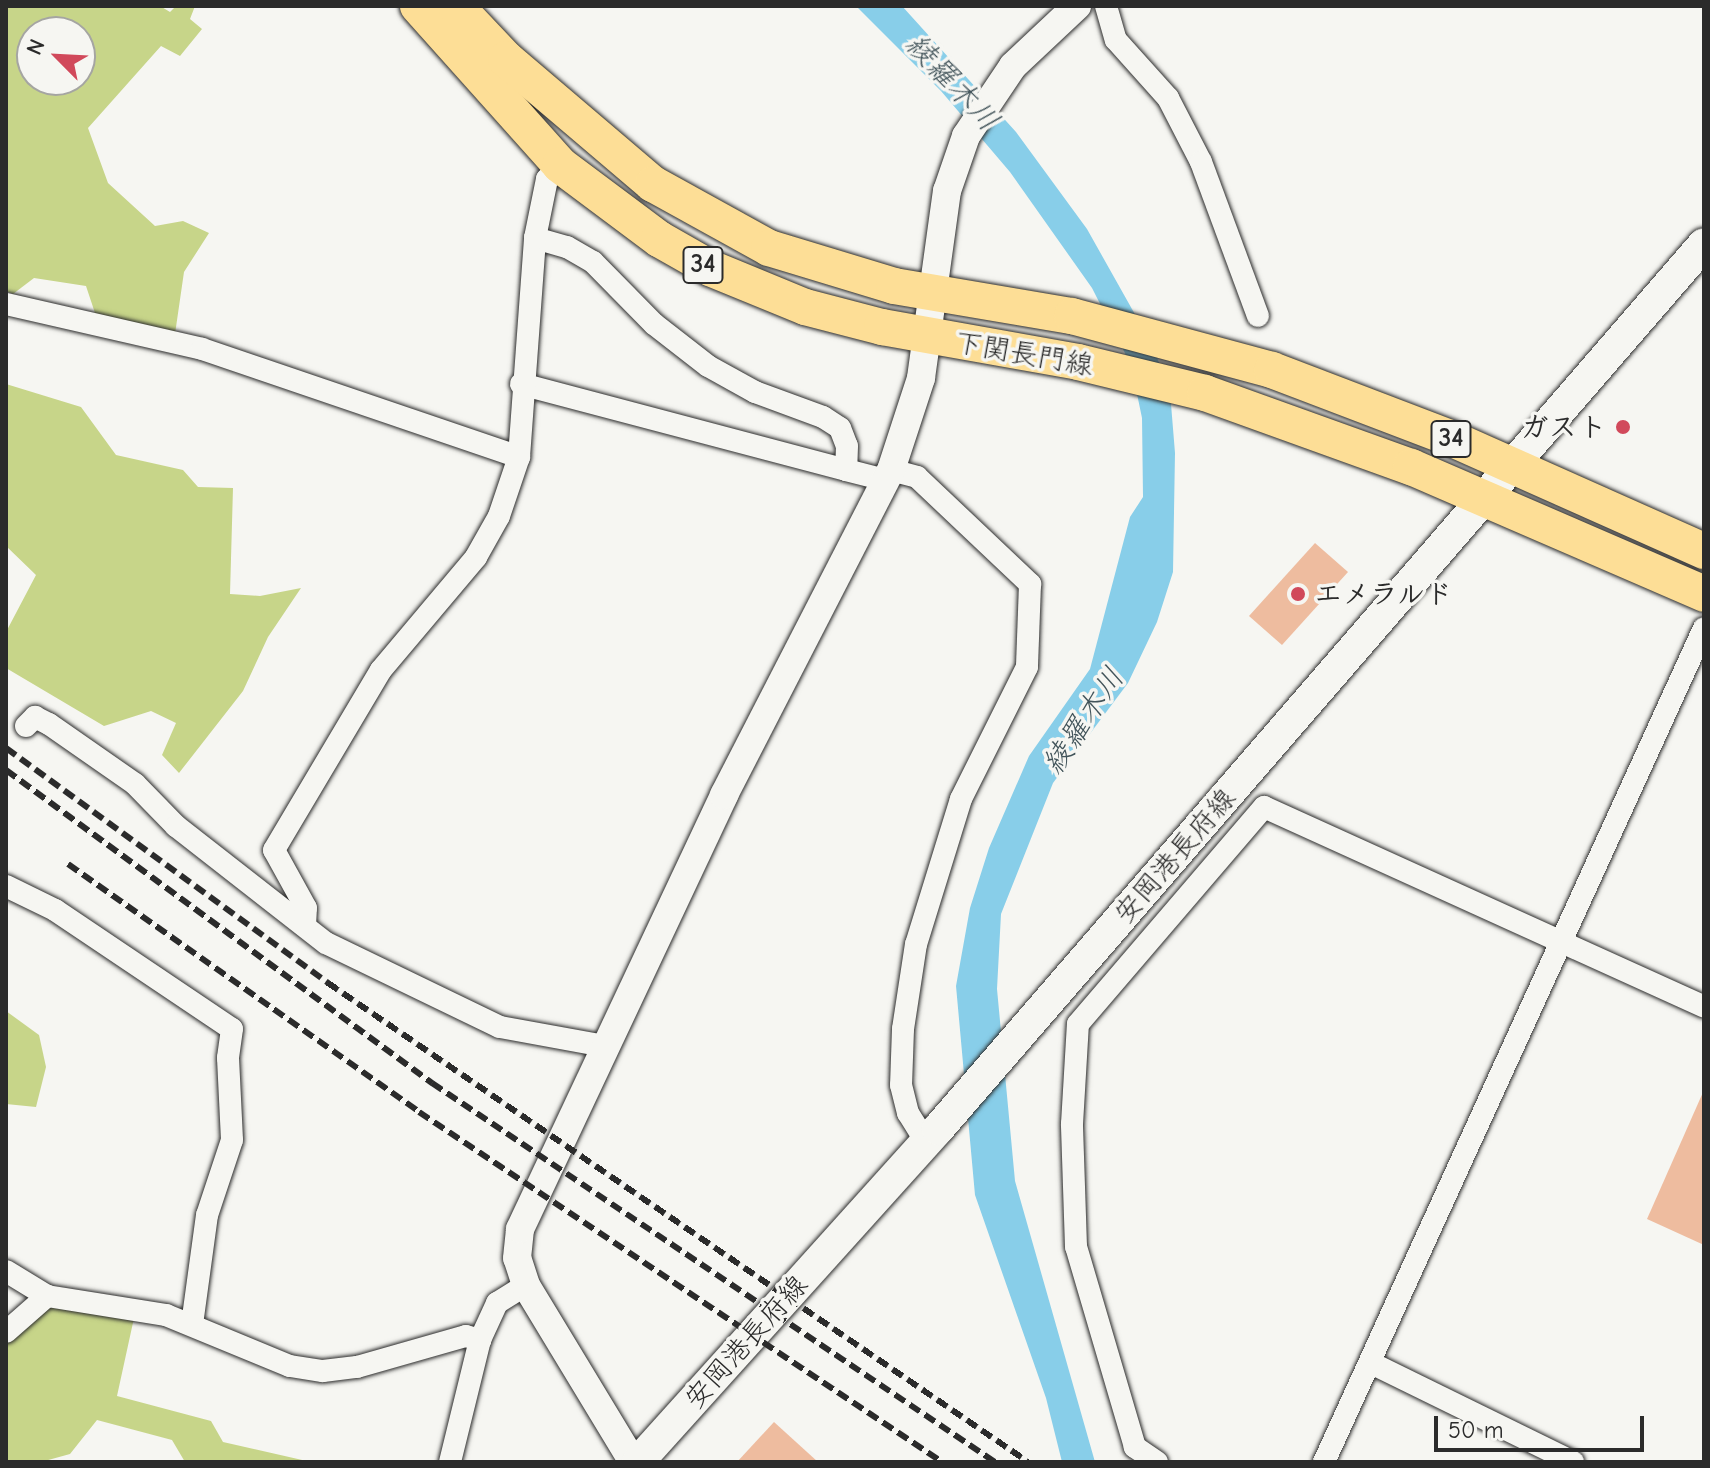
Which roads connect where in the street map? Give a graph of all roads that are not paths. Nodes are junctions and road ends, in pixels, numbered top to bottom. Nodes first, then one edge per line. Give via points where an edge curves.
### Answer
1 (418, 6) edge
2 (456, 6) edge
3 (1077, 6) edge
4 (1106, 6) edge
5 (560, 165) junction
6 (535, 238) junction
7 (1704, 244) edge
8 (936, 294) junction
9 (6, 304) edge
10 (1258, 316) dead end
11 (929, 337) junction
12 (521, 384) junction
13 (519, 457) junction
14 (1515, 469) junction
15 (846, 470) junction
16 (888, 475) junction
17 (1485, 500) junction
18 (1704, 551) edge
19 (1704, 594) edge
20 (1704, 628) edge
21 (26, 726) dead end
22 (6, 886) edge
23 (305, 926) junction
24 (1561, 941) junction
25 (1704, 1007) edge
26 (605, 1046) junction
27 (932, 1135) junction
28 (6, 1271) edge
29 (526, 1285) junction
30 (47, 1296) junction
31 (192, 1325) junction
32 (6, 1332) edge
33 (480, 1340) junction
34 (1371, 1363) junction
35 (450, 1462) edge
36 (635, 1462) edge
37 (1157, 1462) edge
38 (1324, 1462) edge
39 (1573, 1462) edge

1 - 5 main road, 下関長門線 / 34
2 - 8 main road, 下関長門線 / 34 via 592,136 709,218 822,268
3 - 8 street via 1013,66 984,102 953,168
4 - 10 street via 1116,40 1168,98 1201,162
5 - 6 street via 547,179
5 - 11 main road, 下関長門線 / 34 via 659,239 710,268 805,307
6 - 12 street
6 - 15 street via 593,262 654,324 708,366 840,428 847,446
7 - 14 main road, 安岡港長府線
8 - 11 street
8 - 14 main road, 下関長門線 / 34 via 1072,316 1191,346 1331,391
9 - 13 street via 202,349
11 - 16 street
11 - 17 main road, 下関長門線 / 34 via 1078,362 1205,393 1411,467
12 - 13 street
12 - 15 street
13 - 23 street via 499,516 476,557 381,670 274,850 306,908
14 - 17 main road, 安岡港長府線
14 - 18 main road, 下関長門線 / 34
15 - 16 street
16 - 26 street via 724,795
16 - 27 street via 917,477 1030,584 1027,667 961,799 916,944 901,1085 908,1113
17 - 19 main road, 下関長門線 / 34
17 - 27 main road, 安岡港長府線
20 - 24 street
21 - 23 street via 35,717 49,724 135,784 176,826
22 - 31 street via 55,910 232,1029 232,1140 207,1215
23 - 26 street via 326,943 500,1027
24 - 25 street
24 - 34 street
24 - 37 street via 1264,807 1078,1024 1072,1124 1076,1247 1135,1447
26 - 29 street via 520,1229 517,1258
27 - 36 main road, 安岡港長府線
28 - 30 street
29 - 33 street via 497,1303
29 - 36 street
30 - 31 street via 166,1315
30 - 32 street
31 - 33 street via 240,1349 323,1371 384,1361 466,1336
33 - 35 street
34 - 38 street
34 - 39 street

